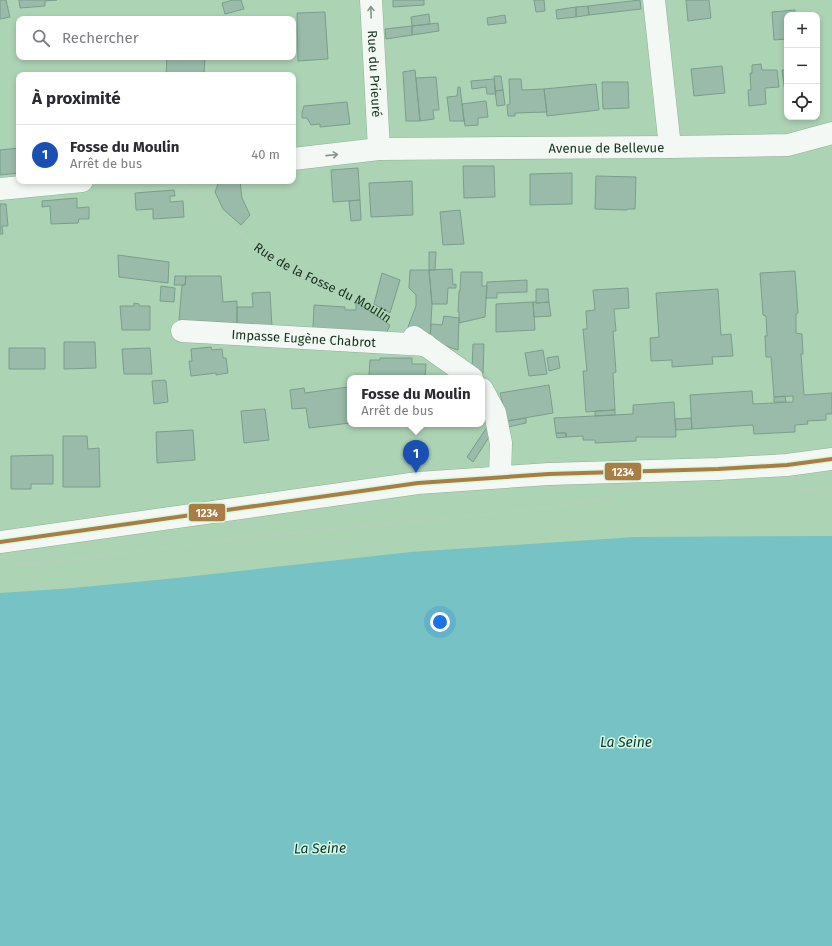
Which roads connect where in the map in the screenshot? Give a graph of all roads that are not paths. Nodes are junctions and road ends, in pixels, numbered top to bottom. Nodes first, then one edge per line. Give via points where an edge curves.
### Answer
1 (371, 0) edge
2 (654, 0) edge
3 (832, 133) edge
4 (670, 147) junction
5 (379, 149) junction
6 (296, 159) edge
7 (51, 184) edge
8 (0, 189) edge
9 (182, 331) dead end
10 (468, 375) edge
11 (485, 395) edge
12 (832, 459) edge
13 (500, 476) junction
14 (0, 542) edge

5 -> 1 street, Rue du Prieuré
2 - 4 street
3 - 4 street, Avenue de Bellevue via 788,145
4 - 5 street, Avenue de Bellevue
6 -> 5 street, Avenue de Bellevue
7 - 8 street
9 - 10 street, Impasse Eugène Chabrot via 418,340
11 - 13 street via 495,413 501,443
12 - 13 street via 787,465 718,469
13 - 14 street via 418,483

